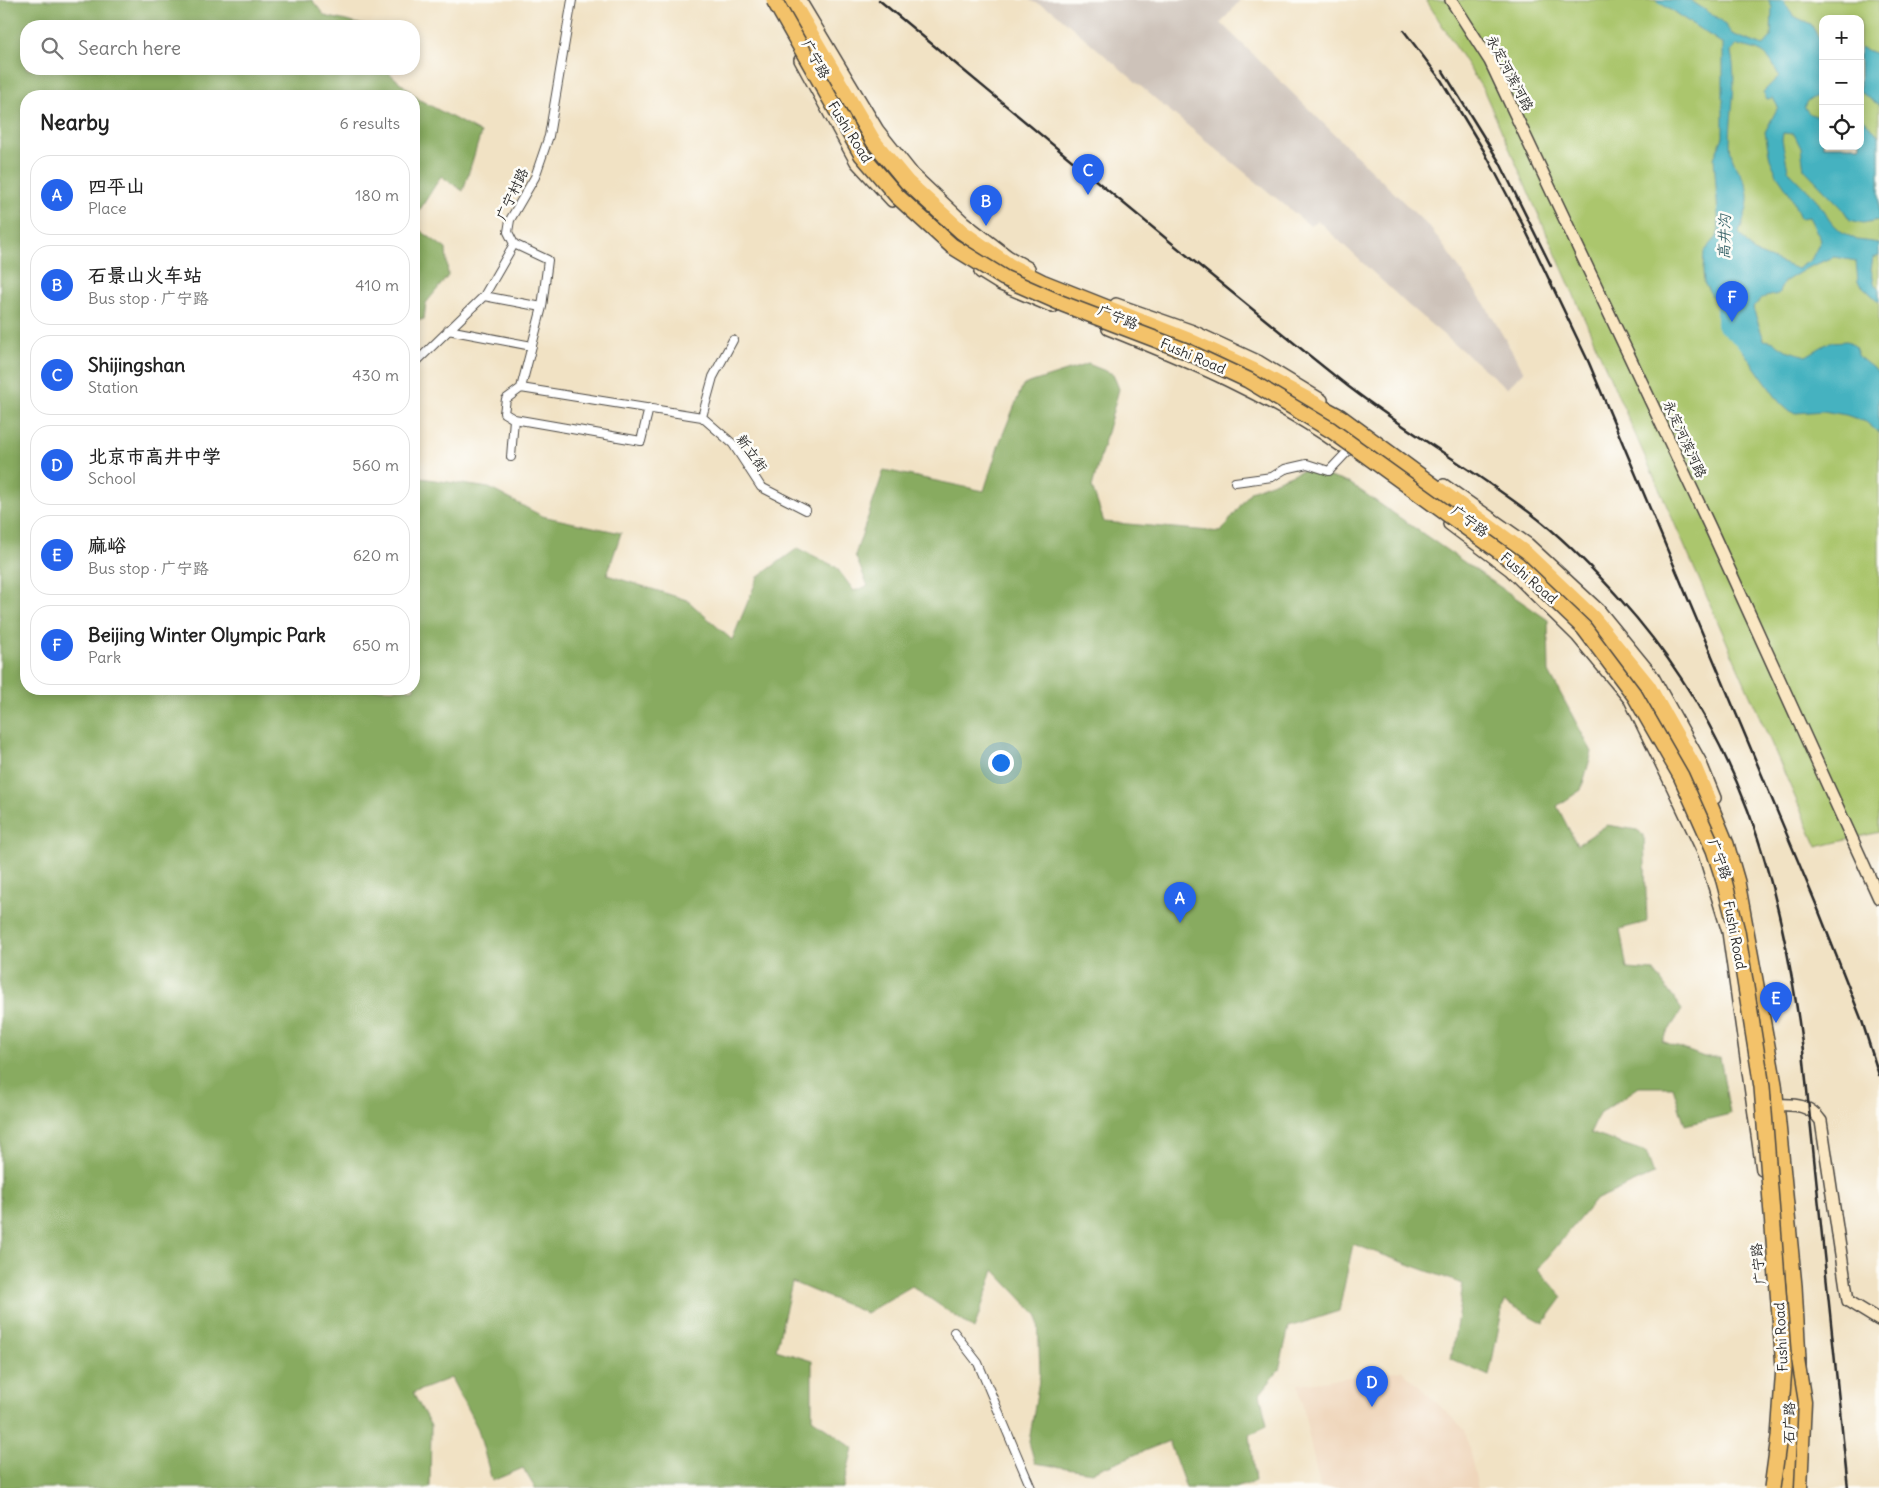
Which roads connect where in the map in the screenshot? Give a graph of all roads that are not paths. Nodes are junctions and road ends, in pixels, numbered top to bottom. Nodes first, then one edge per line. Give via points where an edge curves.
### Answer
1 (572, 0) edge
2 (766, 0) edge
3 (774, 0) edge
4 (791, 0) edge
5 (800, 0) edge
6 (1451, 0) edge
7 (514, 244) junction
8 (484, 296) junction
9 (542, 307) junction
10 (448, 330) junction
11 (733, 340) dead end
12 (532, 346) junction
13 (420, 358) edge
14 (520, 388) junction
15 (649, 408) junction
16 (702, 417) junction
17 (514, 419) junction
18 (1348, 451) junction
19 (510, 456) dead end
20 (1235, 482) dead end
21 (806, 510) dead end
22 (1879, 898) edge
23 (1777, 1105) junction
24 (1879, 1320) edge
25 (954, 1332) dead end
26 (1798, 1359) junction
27 (1031, 1488) edge
28 (1772, 1488) edge
29 (1786, 1488) edge
30 (1796, 1488) edge
31 (1801, 1488) edge

1 - 7 street, 广宁村路 via 550,136 534,177 510,220 508,232
2 - 18 street, 广宁路 via 856,162 893,202 949,251 1000,285 1184,359 1242,387
3 - 28 highway, Fushi Road, bridge via 862,156 897,196 952,246 1004,278 1186,351 1248,380 1331,430 1517,564 1584,628 1635,696 1681,776 1714,850 1737,931 1762,1087 1784,1367
4 - 26 highway, Fushi Road via 874,142 907,182 962,232 1010,266 1042,282 1188,340 1253,370 1340,417 1525,553 1593,618 1648,686 1695,769 1726,844 1737,882 1774,1084
5 - 23 street, 广宁路 via 878,130 913,174 964,222 1008,256 1069,288 1194,331 1258,361 1341,411 1528,544 1599,610 1652,676 1700,761 1732,842 1754,939
6 - 22 street, 永定河滨河路 via 1490,61 1714,536
7 - 8 street
7 - 9 street via 548,260
8 - 9 street
8 - 10 street
9 - 12 street
10 - 12 street
10 - 13 street
11 - 16 street via 713,377
12 - 14 street
14 - 15 street
14 - 17 street via 506,399 504,413
15 - 16 street
15 - 17 street via 641,441
16 - 21 street, 新立街 via 733,444 761,487
17 - 19 street
18 - 20 street via 1329,471 1307,464 1272,476
18 - 28 street, 广宁路 via 1510,570 1577,636 1630,700 1704,854 1728,932 1773,1253 1782,1359 1779,1439
23 - 24 street via 1795,1104 1808,1108 1816,1112 1821,1121 1848,1301
23 - 30 street, 广宁路 via 1802,1342
25 - 27 street via 978,1363
26 - 29 highway, Fushi Road, bridge via 1796,1426
26 - 31 main road, 石广路, bridge via 1805,1402

